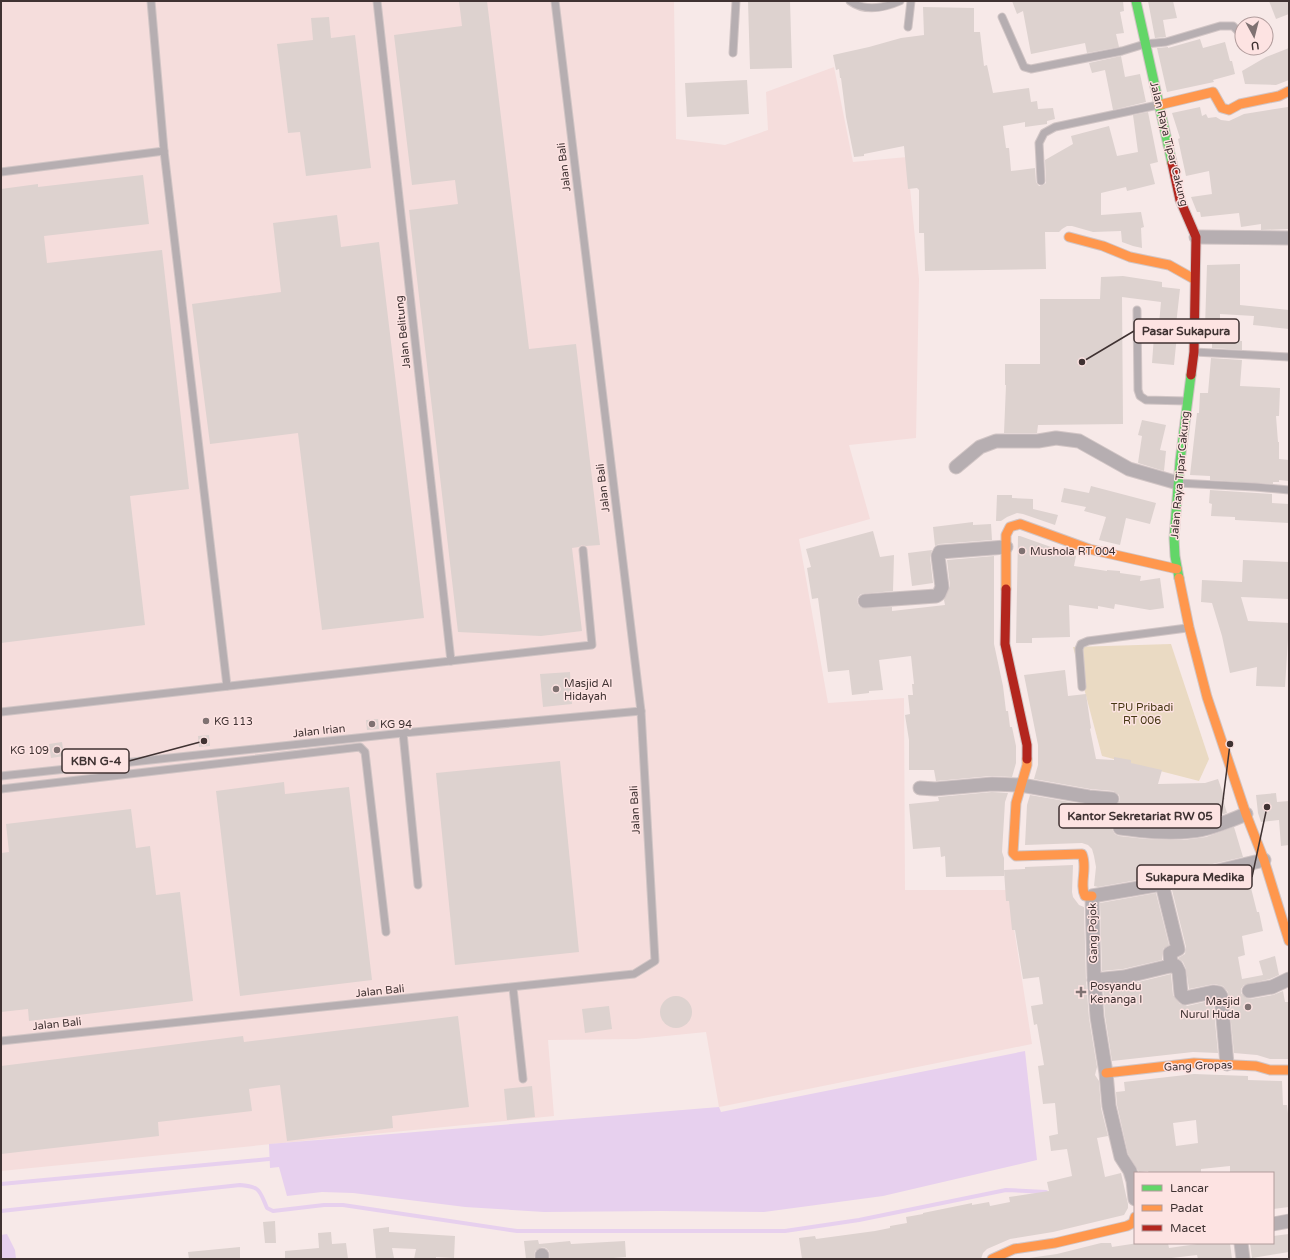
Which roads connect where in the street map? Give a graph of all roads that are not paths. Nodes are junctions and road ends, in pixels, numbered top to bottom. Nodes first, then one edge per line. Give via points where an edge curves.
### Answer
1 (151, 1) edge
2 (377, 1) edge
3 (555, 1) edge
4 (736, 1) edge
5 (850, 1) edge
6 (900, 1) edge
7 (911, 1) edge
8 (1136, 1) edge
9 (1002, 17) dead end
10 (908, 27) dead end
11 (1234, 27) edge
12 (1145, 44) junction
13 (733, 53) dead end
14 (1289, 90) edge
15 (1159, 105) junction
16 (164, 151) junction
17 (1, 172) edge
18 (1041, 181) dead end
19 (1070, 237) dead end
20 (1196, 237) junction
21 (1289, 238) edge
22 (1194, 279) junction
23 (1137, 310) dead end
24 (1194, 352) junction
25 (1289, 357) edge
26 (1188, 401) junction
27 (956, 467) dead end
28 (1178, 483) junction
29 (1289, 490) edge
30 (1006, 547) junction
31 (582, 550) dead end
32 (1177, 569) junction
33 (865, 601) dead end
34 (1189, 628) junction
35 (451, 661) junction
36 (227, 686) junction
37 (1082, 687) dead end
38 (641, 711) junction
39 (1, 712) edge
40 (403, 732) junction
41 (1, 776) edge
42 (1021, 785) junction
43 (920, 788) dead end
44 (1, 790) edge
45 (1112, 799) dead end
46 (1246, 814) junction
47 (1120, 828) dead end
48 (1264, 860) junction
49 (1162, 884) junction
50 (418, 885) dead end
51 (1092, 896) junction
52 (1287, 927) edge
53 (386, 932) dead end
54 (1289, 940) edge
55 (1171, 966) junction
56 (1289, 979) edge
57 (1094, 980) junction
58 (513, 988) junction
59 (1249, 991) dead end
60 (1, 1041) edge
61 (1227, 1064) junction
62 (1289, 1070) edge
63 (1106, 1073) junction
64 (523, 1079) dead end
65 (1134, 1190) edge
66 (1134, 1220) edge
67 (1289, 1221) edge
68 (1274, 1224) edge
69 (1241, 1244) edge
70 (992, 1259) edge
71 (1243, 1259) edge

1 - 16 lane
2 - 35 lane, Jalan Belitung
3 - 38 lane, Jalan Bali
4 - 13 lane
5 - 6 lane via 856,5 879,8
7 - 10 lane
8 - 12 street, Jalan Raya Tipar Cakung
9 - 12 lane via 1024,67 1031,69
11 - 12 lane via 1220,26 1166,42
12 - 15 street, Jalan Raya Tipar Cakung
14 - 15 street via 1279,96 1240,104 1230,110 1222,108 1213,92
15 - 18 lane via 1055,128 1044,133 1039,143
15 - 20 street, Jalan Raya Tipar Cakung via 1180,200
16 - 17 lane
16 - 36 lane
19 - 22 street via 1130,257 1169,265
20 - 21 street
20 - 22 street, Jalan Raya Tipar Cakung
22 - 24 street, Jalan Raya Tipar Cakung
23 - 26 lane via 1140,396 1146,400
24 - 25 lane
24 - 26 street, Jalan Raya Tipar Cakung
26 - 28 street, Jalan Raya Tipar Cakung
27 - 28 street via 980,447 996,441 1038,441 1056,438 1079,441 1129,468
28 - 29 lane
28 - 32 street, Jalan Raya Tipar Cakung via 1174,538
30 - 32 street via 1006,535 1010,527 1020,524 1089,549
30 - 33 street via 940,552 938,556 942,587 936,596
30 - 42 street via 1005,644 1027,745 1027,764
31 - 35 lane via 592,645
32 - 34 street, Jalan Raya Tipar Cakung
34 - 37 lane via 1081,644 1079,649
34 - 46 street, Jalan Raya Tipar Cakung via 1207,697
35 - 36 lane
36 - 39 lane
38 - 40 lane, Jalan Irian
38 - 58 lane, Jalan Bali via 655,961 634,974
40 - 41 lane, Jalan Irian
40 - 50 lane
42 - 43 street
42 - 45 street
42 - 51 street via 1016,803 1013,853 1016,856 1082,854 1085,863 1083,892 1086,896
44 - 53 lane via 360,747 365,752
46 - 47 street via 1193,831
46 - 48 street, Jalan Raya Tipar Cakung
48 - 49 street, Gang Pojok
48 - 52 street, Jalan Raya Tipar Cakung
49 - 51 street, Gang Pojok
49 - 55 street via 1178,949 1170,953
51 - 57 street, Gang Pojok
52 - 54 street, Jalan Raya Tipar Cakung
55 - 57 street via 1124,977
55 - 61 street via 1175,965 1178,968 1183,997 1213,992 1221,996
56 - 59 street via 1272,987
57 - 63 street, Gang Pojok
58 - 60 lane, Jalan Bali
58 - 64 lane
61 - 62 street, Gang Gropas
61 - 63 street, Gang Gropas via 1170,1065
63 - 65 street, Gang Pojok via 1115,1134 1121,1157 1130,1171
66 - 70 street via 1127,1226 1055,1243 1014,1249
67 - 68 street
69 - 71 street

